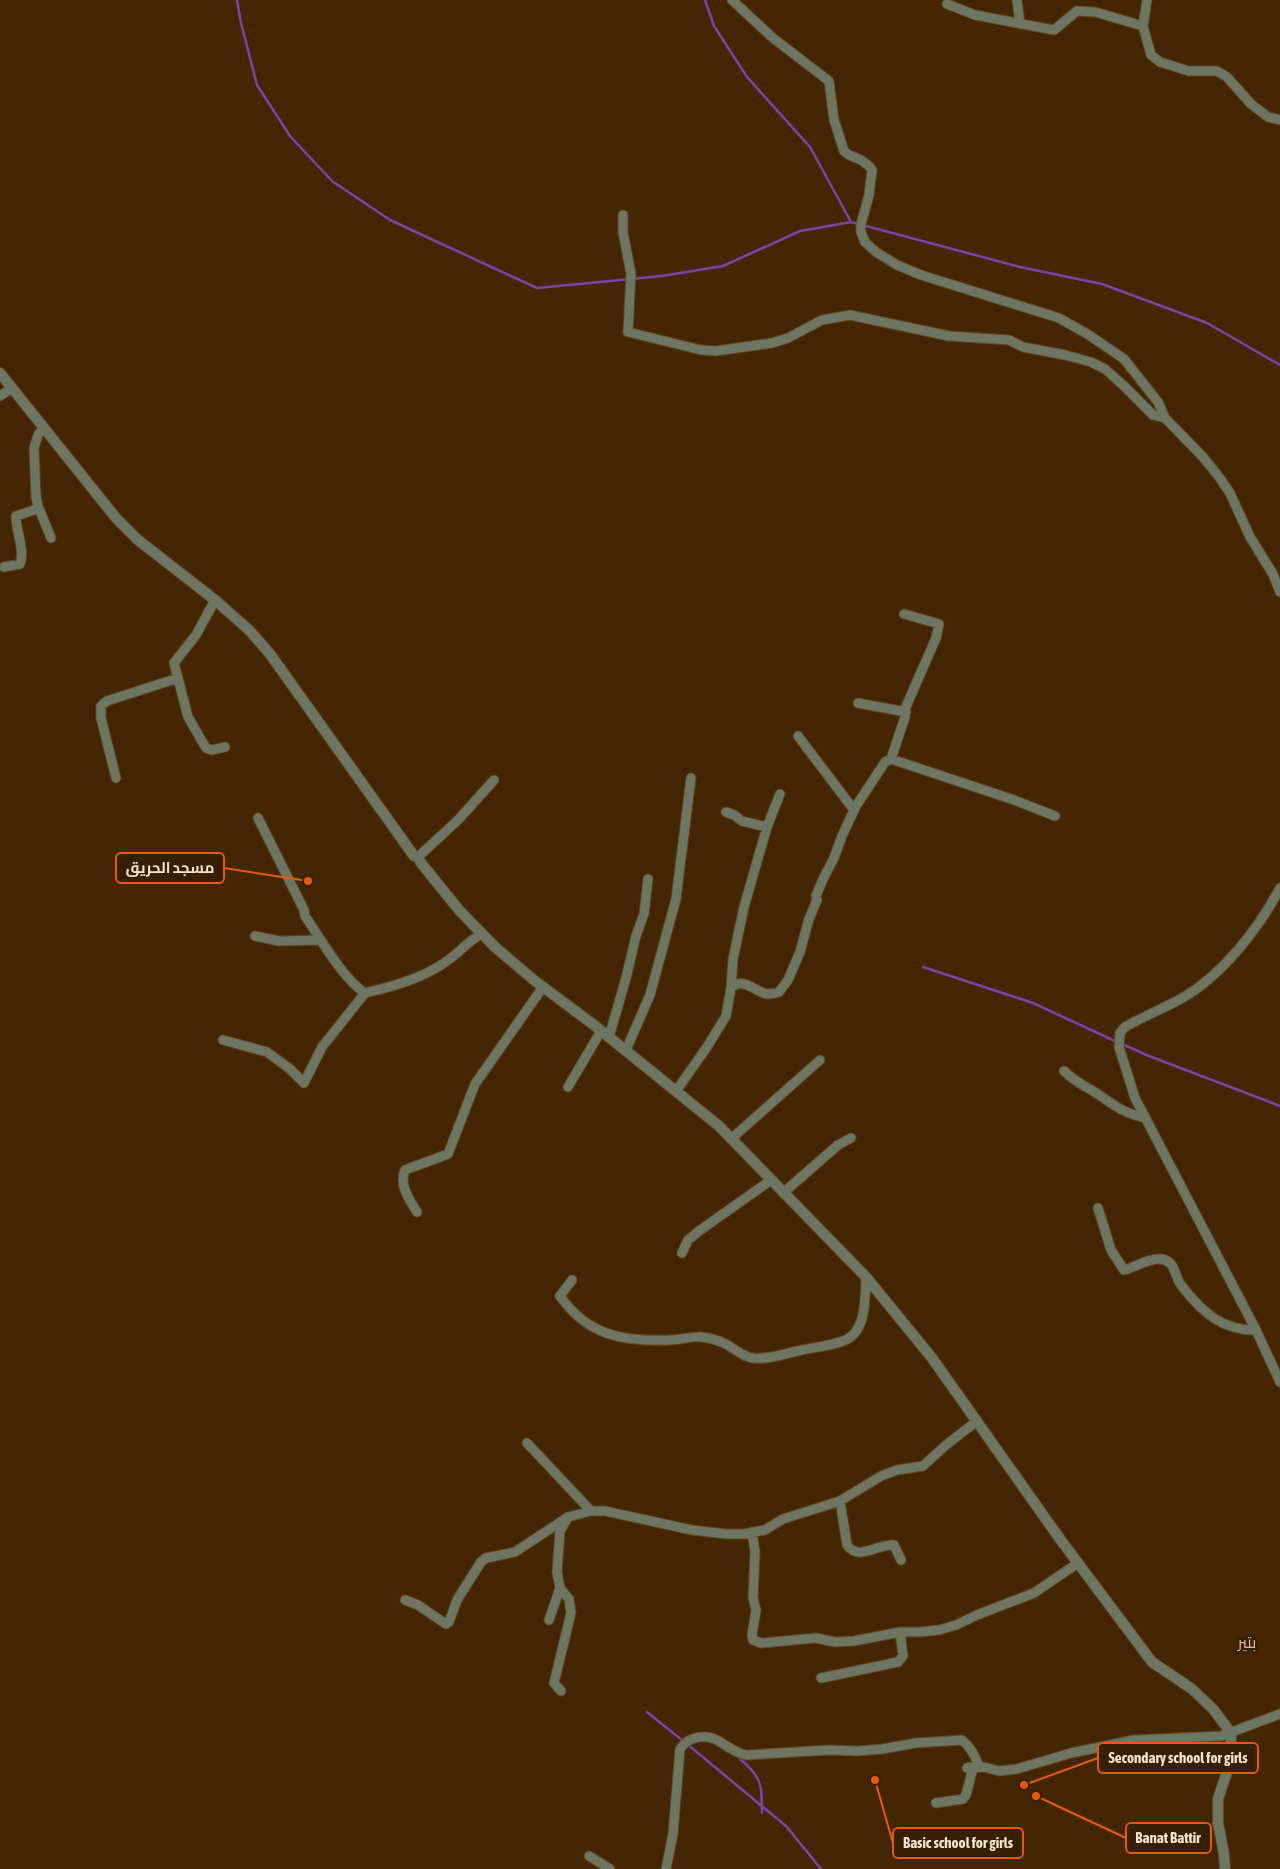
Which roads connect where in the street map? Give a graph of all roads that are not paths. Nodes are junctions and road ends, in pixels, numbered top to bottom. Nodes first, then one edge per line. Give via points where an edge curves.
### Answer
1 (732, 0) edge
2 (1017, 0) edge
3 (1147, 0) edge
4 (947, 4) dead end
5 (1020, 24) junction
6 (1143, 26) junction
7 (1280, 120) edge
8 (623, 215) dead end
9 (0, 373) edge
10 (12, 388) junction
11 (0, 396) edge
12 (1165, 418) junction
13 (42, 428) junction
14 (38, 506) junction
15 (51, 538) dead end
16 (4, 567) dead end
17 (1280, 592) edge
18 (215, 600) junction
19 (904, 614) dead end
20 (178, 678) junction
21 (858, 703) dead end
22 (906, 712) junction
23 (798, 736) dead end
24 (225, 747) dead end
25 (891, 759) junction
26 (116, 778) dead end
27 (691, 778) dead end
28 (494, 780) dead end
29 (780, 794) dead end
30 (854, 810) junction
31 (726, 812) dead end
32 (1055, 816) dead end
33 (258, 818) dead end
34 (767, 827) junction
35 (418, 857) junction
36 (648, 879) dead end
37 (1280, 888) edge
38 (482, 934) junction
39 (256, 936) dead end
40 (320, 940) junction
41 (544, 987) junction
42 (732, 988) junction
43 (365, 993) junction
44 (605, 1034) junction
45 (223, 1040) dead end
46 (626, 1050) junction
47 (820, 1060) dead end
48 (1064, 1071) dead end
49 (568, 1087) dead end
50 (676, 1091) junction
51 (1145, 1118) junction
52 (851, 1138) dead end
53 (731, 1139) junction
54 (771, 1180) junction
55 (783, 1194) junction
56 (1098, 1208) dead end
57 (417, 1212) dead end
58 (682, 1253) dead end
59 (866, 1277) junction
60 (572, 1280) dead end
61 (1256, 1330) junction
62 (1280, 1382) edge
63 (976, 1421) junction
64 (527, 1443) dead end
65 (840, 1501) junction
66 (590, 1511) junction
67 (568, 1517) junction
68 (752, 1532) junction
69 (900, 1560) dead end
70 (1078, 1563) junction
71 (560, 1588) junction
72 (405, 1600) dead end
73 (549, 1620) dead end
74 (900, 1632) junction
75 (821, 1678) dead end
76 (561, 1691) dead end
77 (1280, 1714) edge
78 (1231, 1733) junction
79 (973, 1768) junction
80 (936, 1803) dead end
81 (589, 1856) dead end
82 (610, 1869) edge
83 (666, 1869) edge
84 (1225, 1869) edge

1 - 12 street via 773,38 829,81 834,120 844,151 862,160 872,170 870,195 861,224 865,242 897,265 921,275 1059,318 1089,335 1124,359 1158,402
2 - 5 street
3 - 6 street
4 - 5 street via 975,15
5 - 6 street via 1054,30 1077,11 1095,12
6 - 7 street via 1151,54 1160,62 1189,71 1216,71 1251,104 1268,117
8 - 12 street via 622,232 631,274 628,332 716,351 772,343 822,320 850,315 949,336 1009,340 1023,348 1065,355 1105,369 1153,415
9 - 10 street
10 - 11 street
10 - 13 street
12 - 17 street via 1203,457 1230,493
13 - 14 street via 34,448
13 - 18 street via 138,540
14 - 15 street
14 - 16 street via 16,516 22,558 20,564
18 - 20 street via 196,635 174,663
18 - 35 street via 270,654 414,856
19 - 22 street via 939,624
20 - 24 street via 188,717 206,748
20 - 26 street via 107,701 101,706
21 - 22 street
22 - 25 street
23 - 30 street
25 - 30 street via 885,762
25 - 32 street
27 - 46 street via 676,899 650,995
28 - 35 street
29 - 34 street
30 - 42 street via 822,879 800,952 784,986 779,992 767,994 740,983
31 - 34 street via 742,821
33 - 40 street
34 - 42 street via 738,934
35 - 38 street
36 - 44 street via 644,914 626,978
37 - 51 street via 1243,945 1216,971 1185,996 1125,1027 1120,1033 1119,1047 1128,1078
38 - 41 street
38 - 43 street via 472,938 451,958 414,979
39 - 40 street via 279,941
40 - 43 street
41 - 44 street
41 - 57 street via 475,1084 448,1154 405,1170 402,1183
42 - 50 street via 723,1021
43 - 45 street via 322,1048 304,1083 267,1052
44 - 46 street
44 - 49 street
46 - 50 street
47 - 53 street
48 - 51 street via 1074,1081 1122,1111
50 - 53 street
51 - 61 street
52 - 55 street via 838,1145
53 - 54 street
54 - 55 street
54 - 58 street via 688,1240
55 - 59 street
56 - 61 street via 1111,1250 1124,1270 1159,1259 1166,1260 1172,1265 1179,1283 1212,1318 1244,1331
59 - 60 street via 862,1319 844,1341 754,1358 712,1339 650,1340 603,1333 579,1318 560,1296
59 - 63 street via 932,1358
61 - 62 street
63 - 65 street via 923,1466 881,1476
63 - 70 street
64 - 66 street
65 - 68 street
65 - 69 street via 847,1544 851,1550 857,1553 894,1544
66 - 67 street
66 - 68 street via 692,1530 726,1534
67 - 71 street via 560,1530 557,1572
67 - 72 street via 515,1552 481,1562 447,1623
68 - 74 street via 756,1610 753,1640 761,1643 816,1638 854,1641
70 - 74 street via 1034,1593 956,1625 939,1630
70 - 78 street via 1152,1662 1192,1689
71 - 73 street
71 - 76 street via 571,1605 562,1657 554,1676 554,1683
74 - 75 street via 903,1656 898,1662
77 - 78 street
78 - 79 street via 1134,1740 1071,1753 1017,1769
78 - 84 street via 1230,1764 1214,1819
79 - 80 street via 963,1799
79 - 83 street via 975,1756 962,1740 858,1751 747,1755 737,1754 714,1738 698,1737 683,1744 680,1750 673,1834
81 - 82 street

